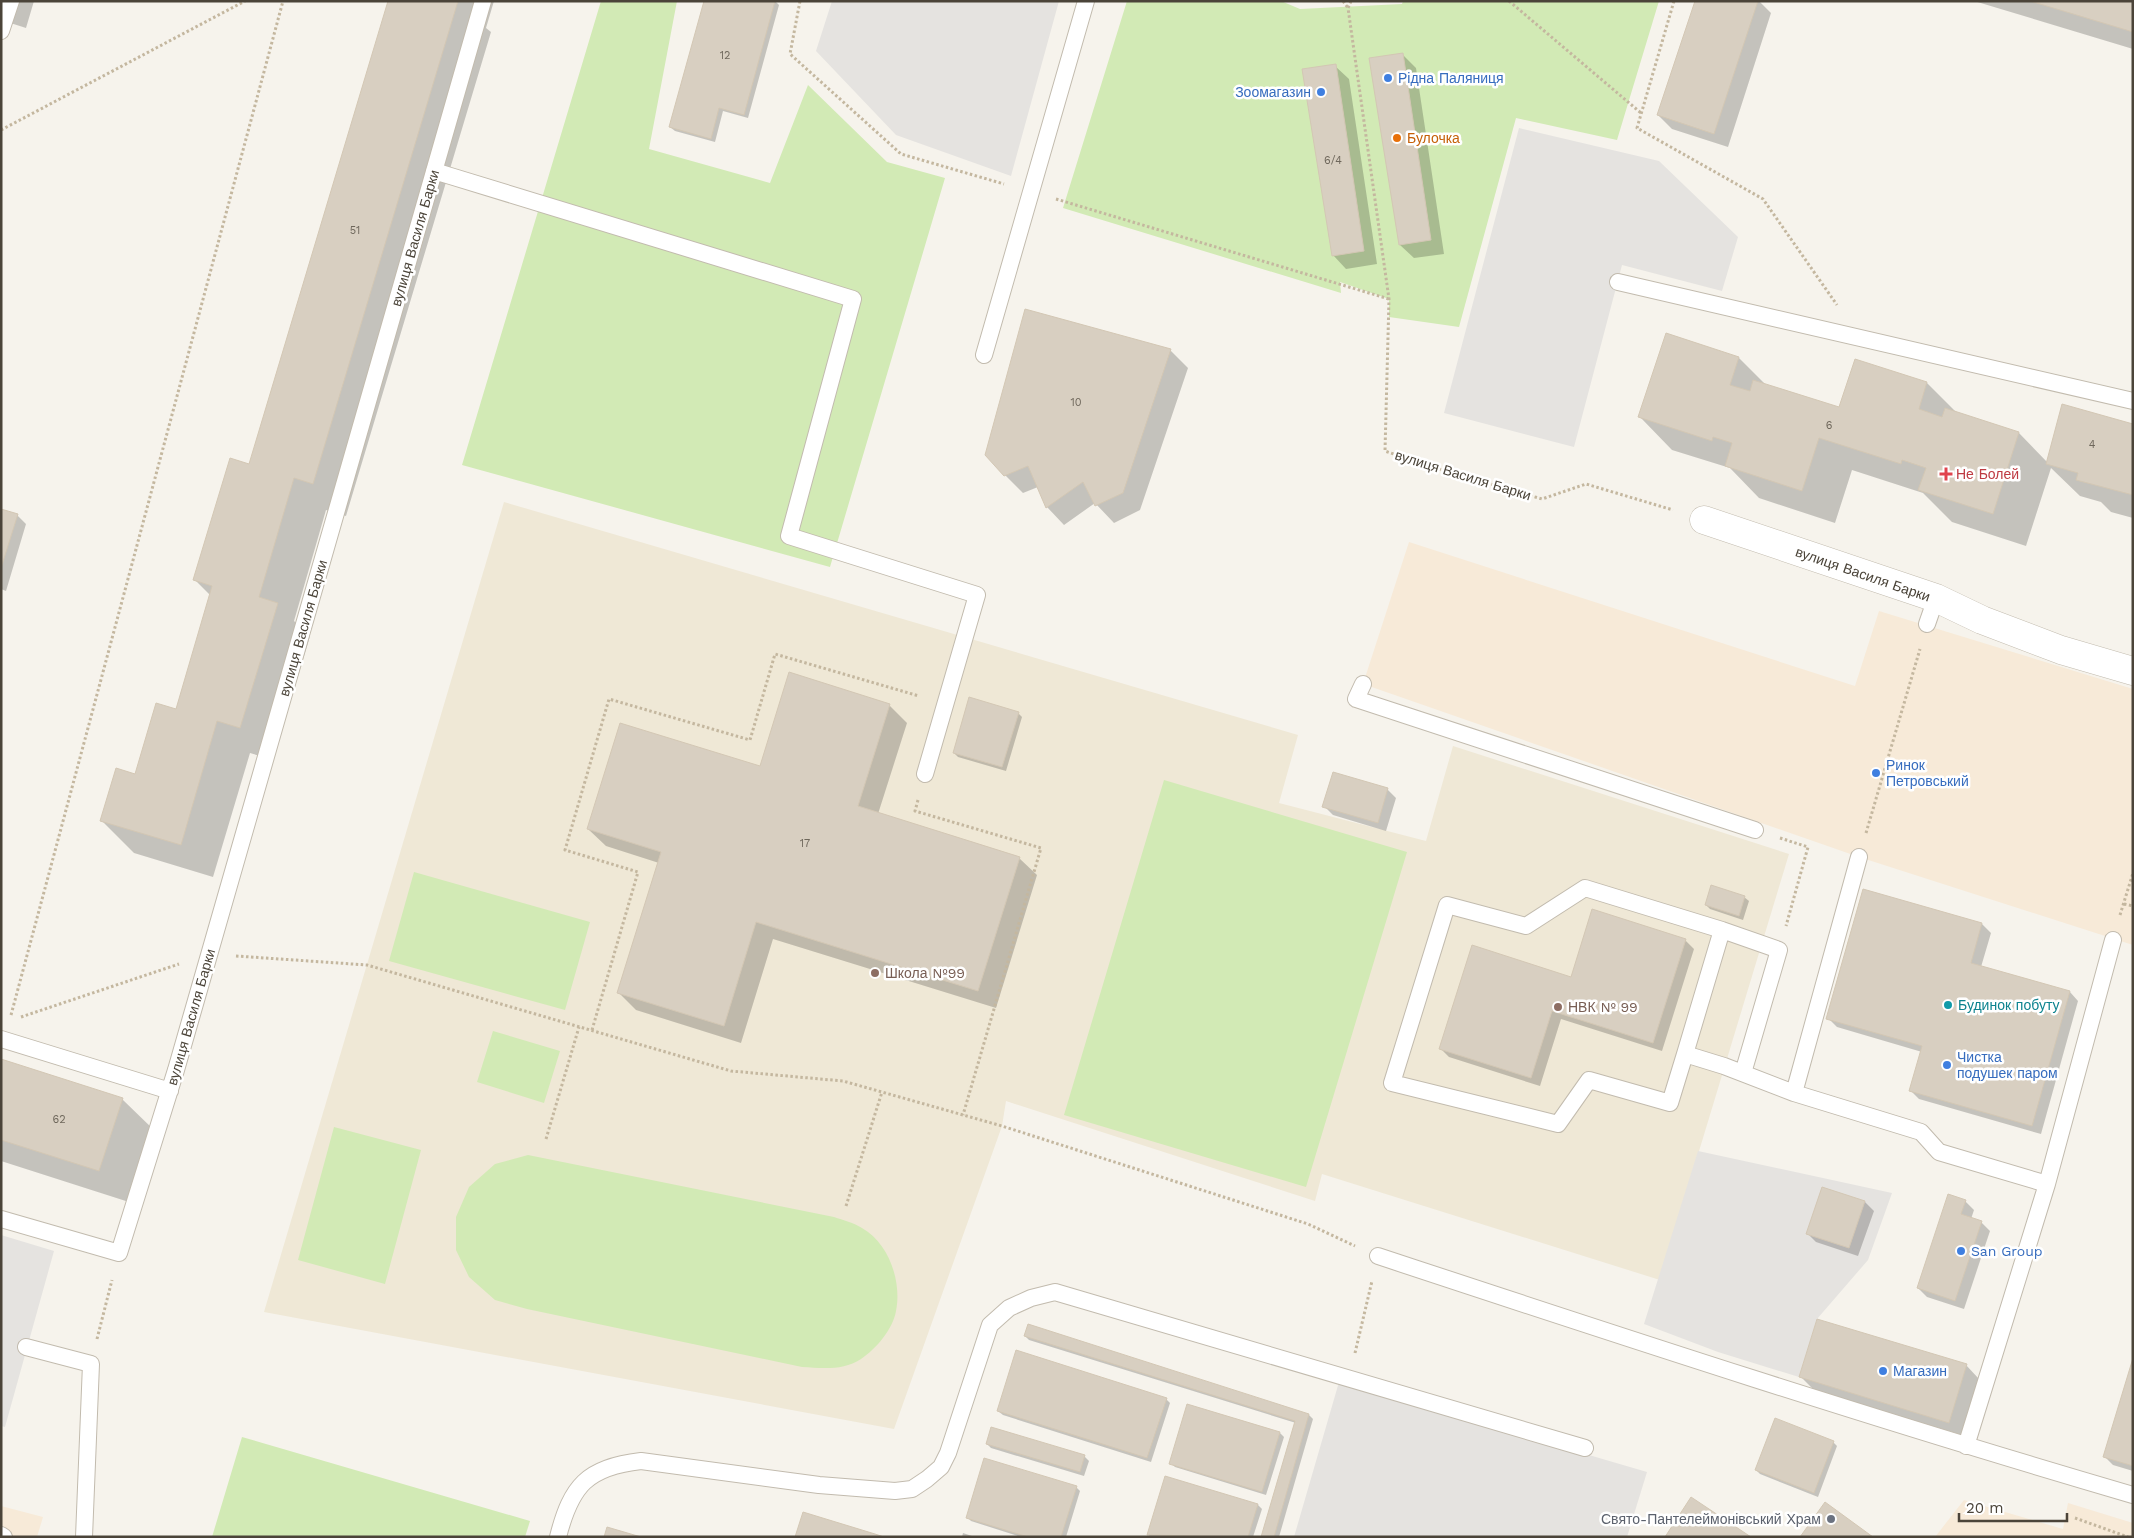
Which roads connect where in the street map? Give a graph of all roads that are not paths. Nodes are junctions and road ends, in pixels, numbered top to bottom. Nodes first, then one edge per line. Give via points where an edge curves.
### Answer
1 (11, 1) edge
2 (483, 1) edge
3 (1086, 1) edge
4 (1, 31) edge
5 (434, 171) junction
6 (1618, 282) dead end
7 (984, 354) dead end
8 (2133, 401) edge
9 (1704, 520) road end
10 (1936, 598) junction
11 (1927, 624) road end
12 (2133, 671) edge
13 (1363, 684) dead end
14 (925, 774) road end
15 (1756, 830) road end
16 (1859, 857) road end
17 (1722, 930) junction
18 (2113, 940) road end
19 (1, 1038) edge
20 (1685, 1054) junction
21 (1743, 1073) junction
22 (170, 1091) junction
23 (1794, 1093) junction
24 (2047, 1184) junction
25 (1, 1219) edge
26 (1378, 1256) road end
27 (26, 1347) dead end
28 (1966, 1446) junction
29 (1585, 1448) dead end
30 (2133, 1495) edge
31 (1, 1535) edge
32 (4, 1537) edge
33 (84, 1537) edge
34 (558, 1537) edge

1 - 4 lane
2 - 5 lane, вулиця Василя Барки
3 - 7 lane
5 - 14 lane via 853,299 789,536 977,595
5 - 22 lane, вулиця Василя Барки
6 - 8 lane
9 - 10 street, вулиця Василя Барки
10 - 11 lane
10 - 12 street, вулиця Василя Барки via 1982,620 2052,646
13 - 15 lane via 1356,699
16 - 23 lane
17 - 20 lane
17 - 20 lane via 1585,888 1526,926 1447,905 1392,1083 1558,1124 1589,1080 1670,1103
17 - 21 lane via 1779,950
18 - 24 lane
19 - 22 lane
20 - 21 lane
21 - 23 lane
22 - 25 lane, вулиця Василя Барки via 119,1253
23 - 24 lane via 1921,1132 1939,1152
24 - 28 lane
26 - 28 lane via 1712,1367
27 - 33 lane via 91,1364
28 - 30 lane
29 - 34 lane via 1055,1292 1010,1308 990,1325 948,1453 941,1467 912,1489 895,1491 819,1485 641,1461 616,1464 591,1475 574,1494
31 - 32 lane

